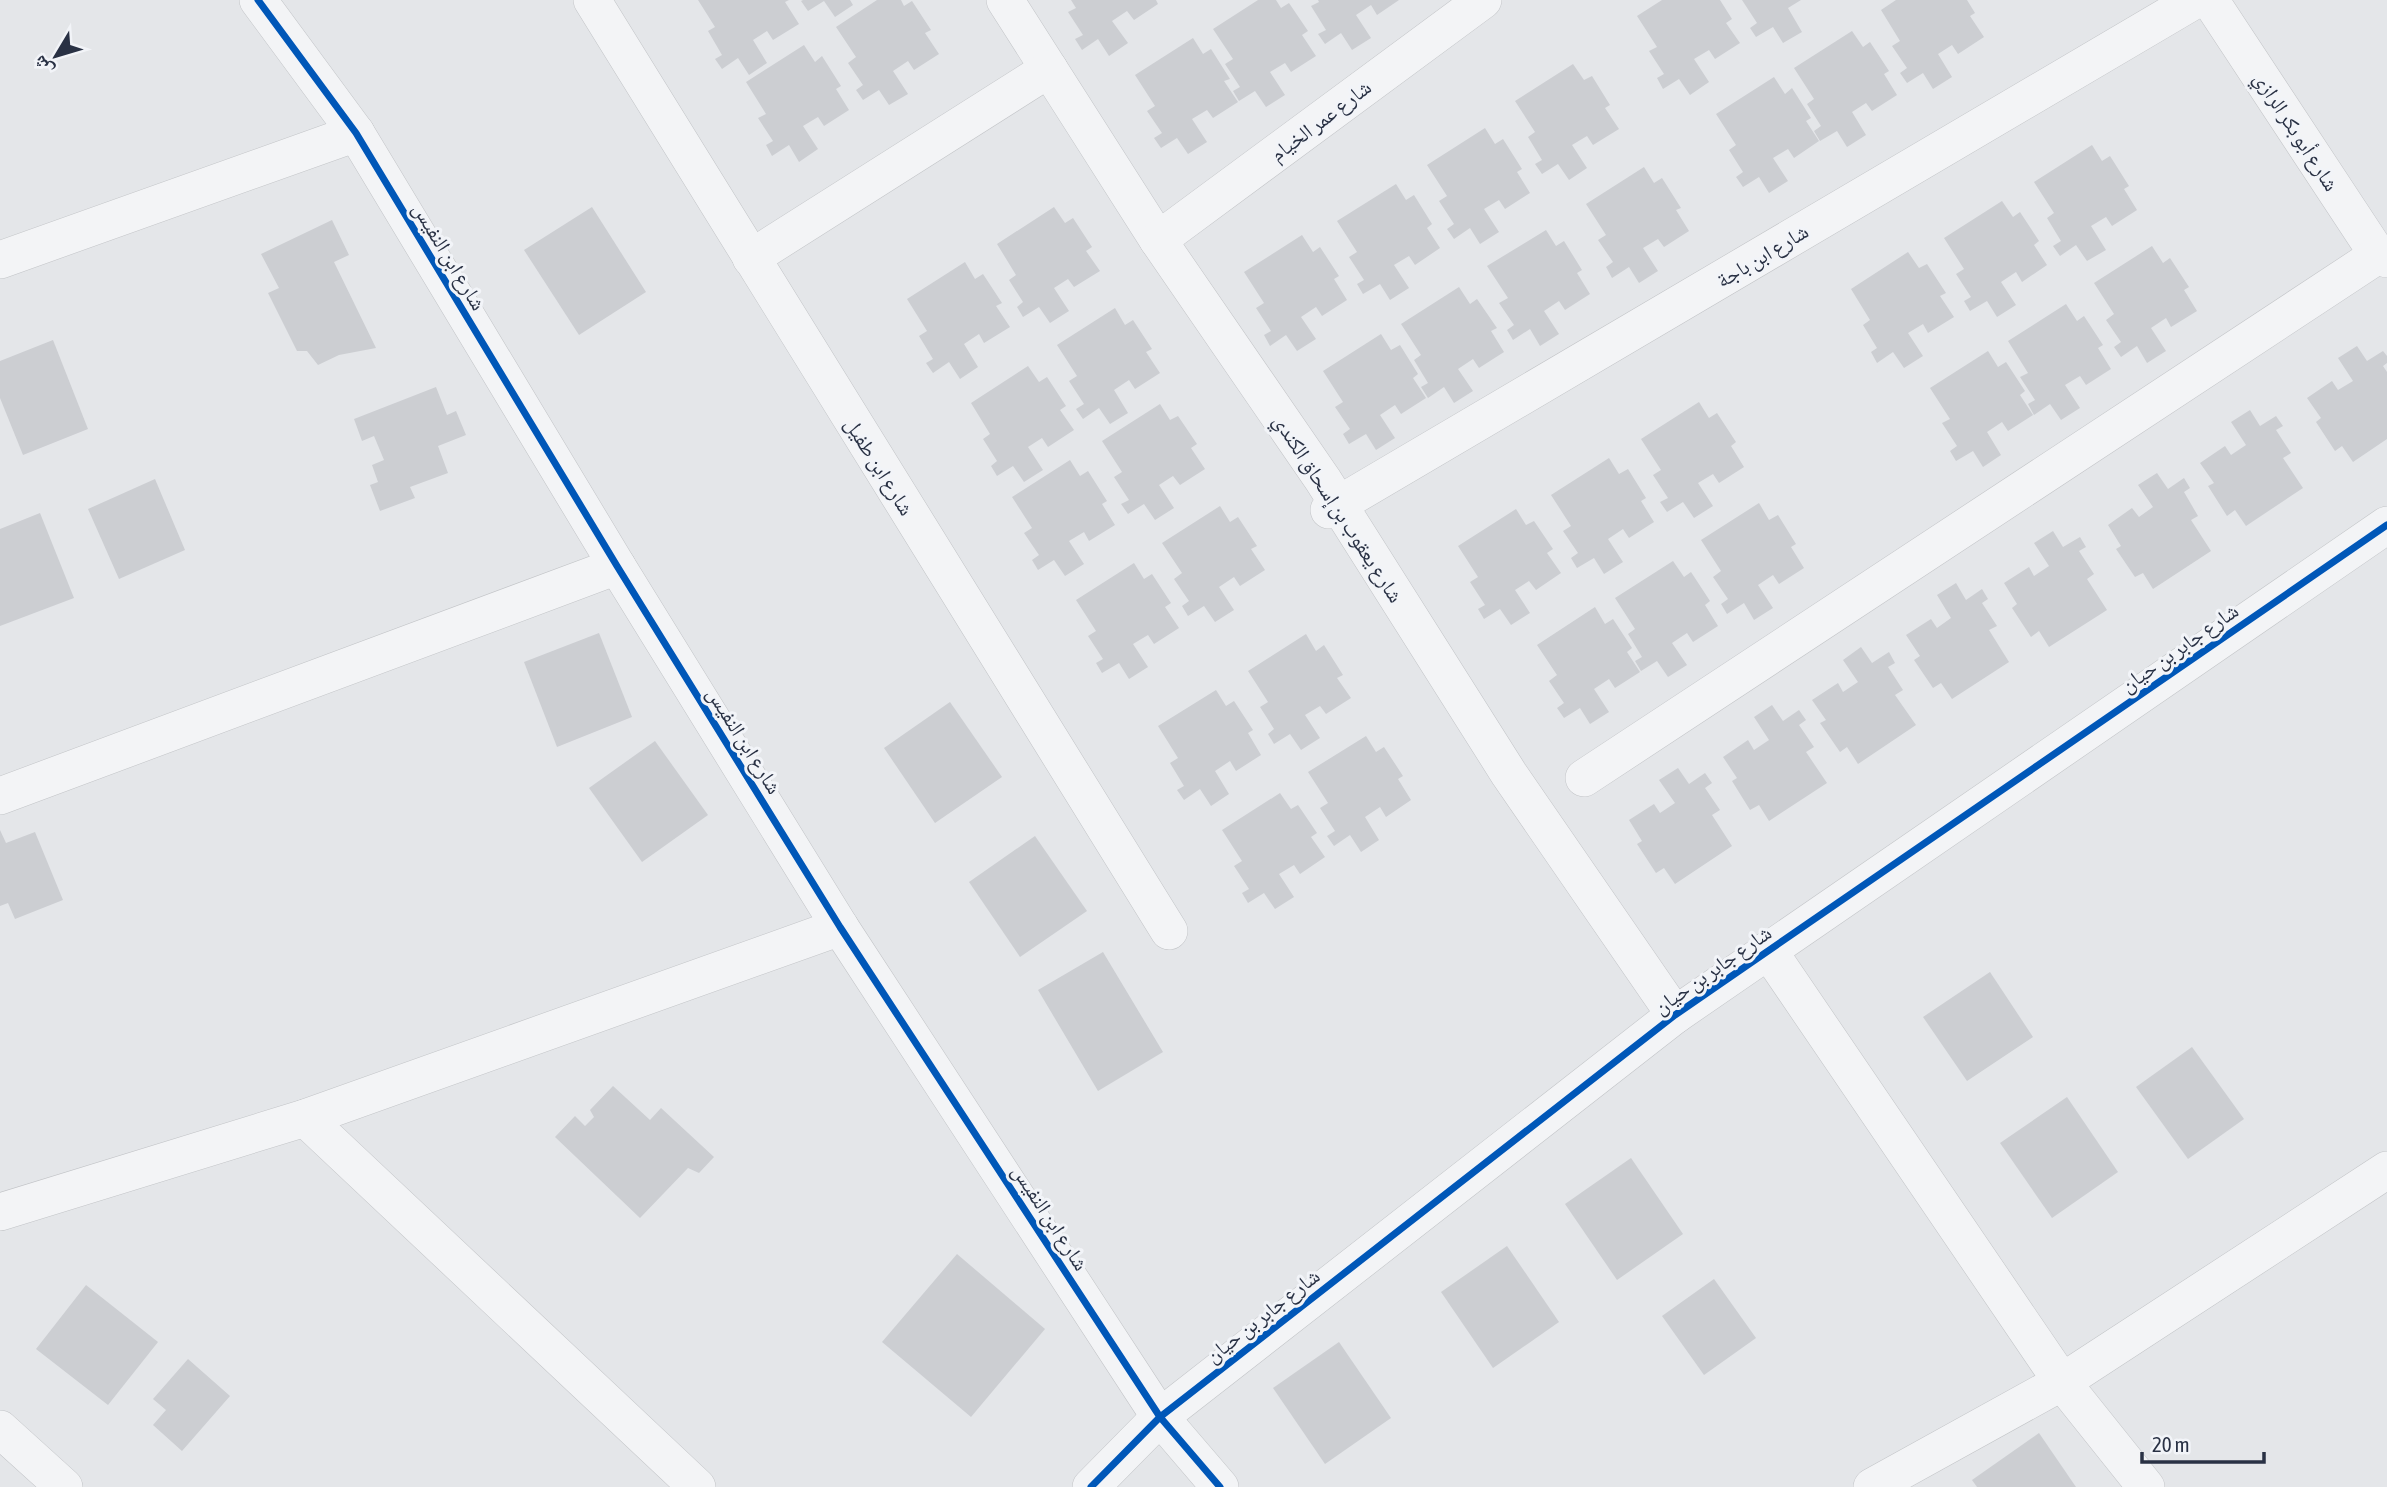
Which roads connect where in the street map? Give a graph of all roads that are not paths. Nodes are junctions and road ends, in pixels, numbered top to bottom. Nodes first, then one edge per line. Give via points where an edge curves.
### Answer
1 (258, 0) edge
2 (592, 0) edge
3 (1005, 0) edge
4 (1483, 0) edge
5 (2195, 0) edge
6 (2210, 0) edge
7 (1049, 69) junction
8 (356, 133) junction
9 (1158, 240) junction
10 (2383, 256) edge
11 (751, 258) junction
12 (0, 260) edge
13 (1334, 507) junction
14 (2387, 525) edge
15 (617, 566) junction
16 (1584, 778) dead end
17 (0, 796) edge
18 (840, 927) junction
19 (1169, 931) dead end
20 (1768, 950) junction
21 (1675, 1015) junction
22 (305, 1118) junction
23 (2387, 1170) edge
24 (0, 1212) edge
25 (2062, 1382) junction
26 (1160, 1417) junction
27 (0, 1429) edge
28 (64, 1487) edge
29 (697, 1487) edge
30 (1091, 1487) edge
31 (1220, 1487) edge
32 (1872, 1487) edge
33 (2146, 1487) edge

1 - 8 street, شارع ابن النفيس
2 - 11 street, شارع ابن طفيل
3 - 7 street, شارع يعقوب بن إسحاق الكندي
4 - 9 street, شارع عمر الخيام
5 - 13 street, شارع ابن باجة
6 - 10 street, شارع أبو بكر الرازي
7 - 9 street, شارع يعقوب بن إسحاق الكندي
7 - 11 street
8 - 12 street
8 - 15 street, شارع ابن النفيس
9 - 13 street, شارع يعقوب بن إسحاق الكندي
10 - 16 street
11 - 19 street, شارع ابن طفيل
13 - 21 street, شارع يعقوب بن إسحاق الكندي via 1509,774
14 - 20 street, شارع جابر بن حيان
15 - 17 street
15 - 18 street, شارع ابن النفيس
18 - 22 street
18 - 26 street, شارع ابن النفيس
20 - 21 street, شارع جابر بن حيان
20 - 25 street
21 - 26 street, شارع جابر بن حيان
22 - 24 street
22 - 29 street
23 - 25 street
25 - 32 street
25 - 33 street
26 - 30 street, شارع جابر بن حيان
26 - 31 street, شارع ابن النفيس
27 - 28 street

